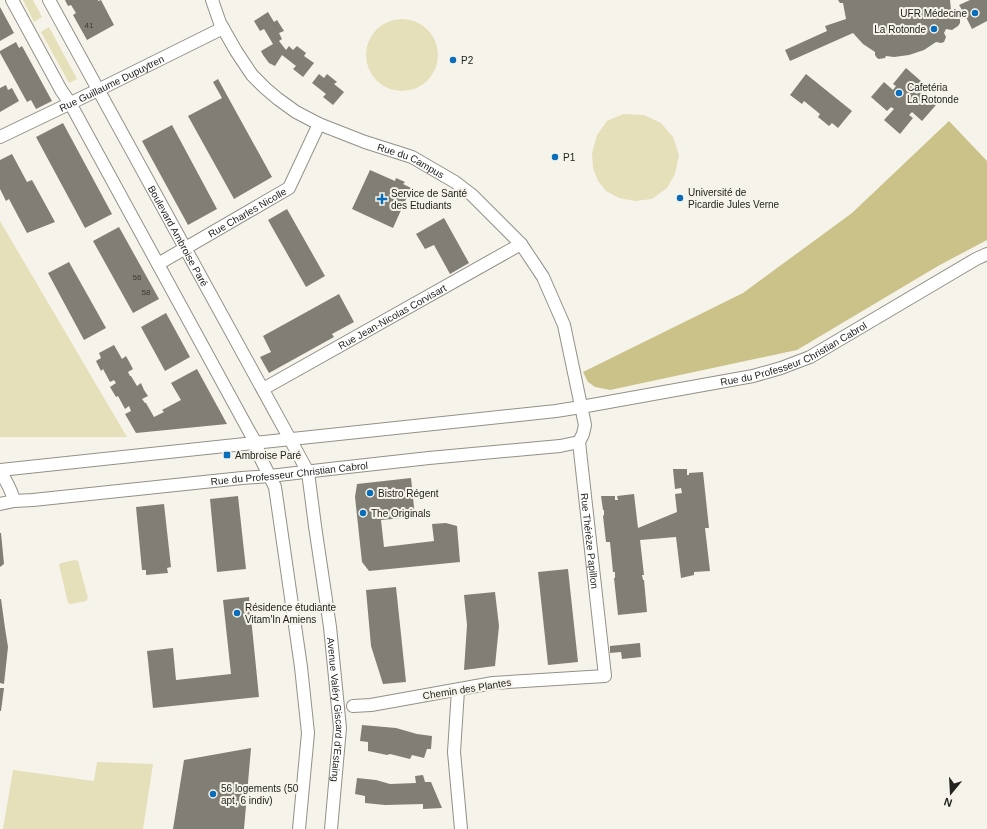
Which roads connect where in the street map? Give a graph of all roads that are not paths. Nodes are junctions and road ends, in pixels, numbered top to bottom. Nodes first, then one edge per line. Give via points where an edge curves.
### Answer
1 (12, 0) edge
2 (49, 0) edge
3 (212, 0) edge
4 (223, 28) junction
5 (98, 90) junction
6 (70, 103) junction
7 (320, 124) junction
8 (0, 137) edge
9 (521, 244) junction
10 (186, 248) junction
11 (987, 254) edge
12 (158, 264) junction
13 (263, 389) junction
14 (581, 407) junction
15 (291, 440) junction
16 (579, 442) junction
17 (256, 443) junction
18 (0, 470) edge
19 (308, 472) junction
20 (270, 476) junction
21 (14, 501) junction
22 (0, 504) edge
23 (605, 676) joint
24 (458, 690) junction
25 (353, 706) dead end
26 (299, 829) edge
27 (331, 829) edge
28 (461, 829) edge

1 - 6 street
2 - 5 street, Boulevard Ambroise Paré
3 - 4 street, Rue du Campus
4 - 5 street, Rue Guillaume Dupuytren
4 - 7 street, Rue du Campus via 252,75 265,88 296,112
5 - 6 street, Rue Guillaume Dupuytren
5 - 10 street, Boulevard Ambroise Paré
6 - 8 street, Rue Guillaume Dupuytren
6 - 12 street
7 - 9 street, Rue du Campus via 412,157 455,182 472,195
7 - 10 street, Rue Charles Nicolle via 289,188
9 - 13 street, Rue Jean-Nicolas Corvisart
9 - 14 street, Rue du Campus via 543,277 564,325
10 - 12 street, Rue Charles Nicolle
10 - 13 street, Boulevard Ambroise Paré
11 - 14 street, Rue du Professeur Christian Cabrol via 810,357 781,368 753,376
12 - 17 street
13 - 15 street, Boulevard Ambroise Paré
14 - 15 street, Rue du Professeur Christian Cabrol
14 - 16 street, Rue Thérèze Papillon via 585,425
15 - 17 street, Rue du Professeur Christian Cabrol
15 - 19 street, Boulevard Ambroise Paré
16 - 19 street, Rue du Professeur Christian Cabrol
16 - 23 street, Rue Thérèze Papillon
17 - 18 street, Rue du Professeur Christian Cabrol
17 - 20 street
18 - 21 street
19 - 20 street, Rue du Professeur Christian Cabrol
19 - 27 street, Avenue Valéry Giscard d'Estaing via 330,627 340,728
20 - 21 street, Rue du Professeur Christian Cabrol
20 - 26 street via 275,488 282,531 308,733
21 - 22 street, Rue du Professeur Christian Cabrol
23 - 24 street, Chemin des Plantes via 494,683
24 - 25 street, Chemin des Plantes
24 - 28 street via 454,752

